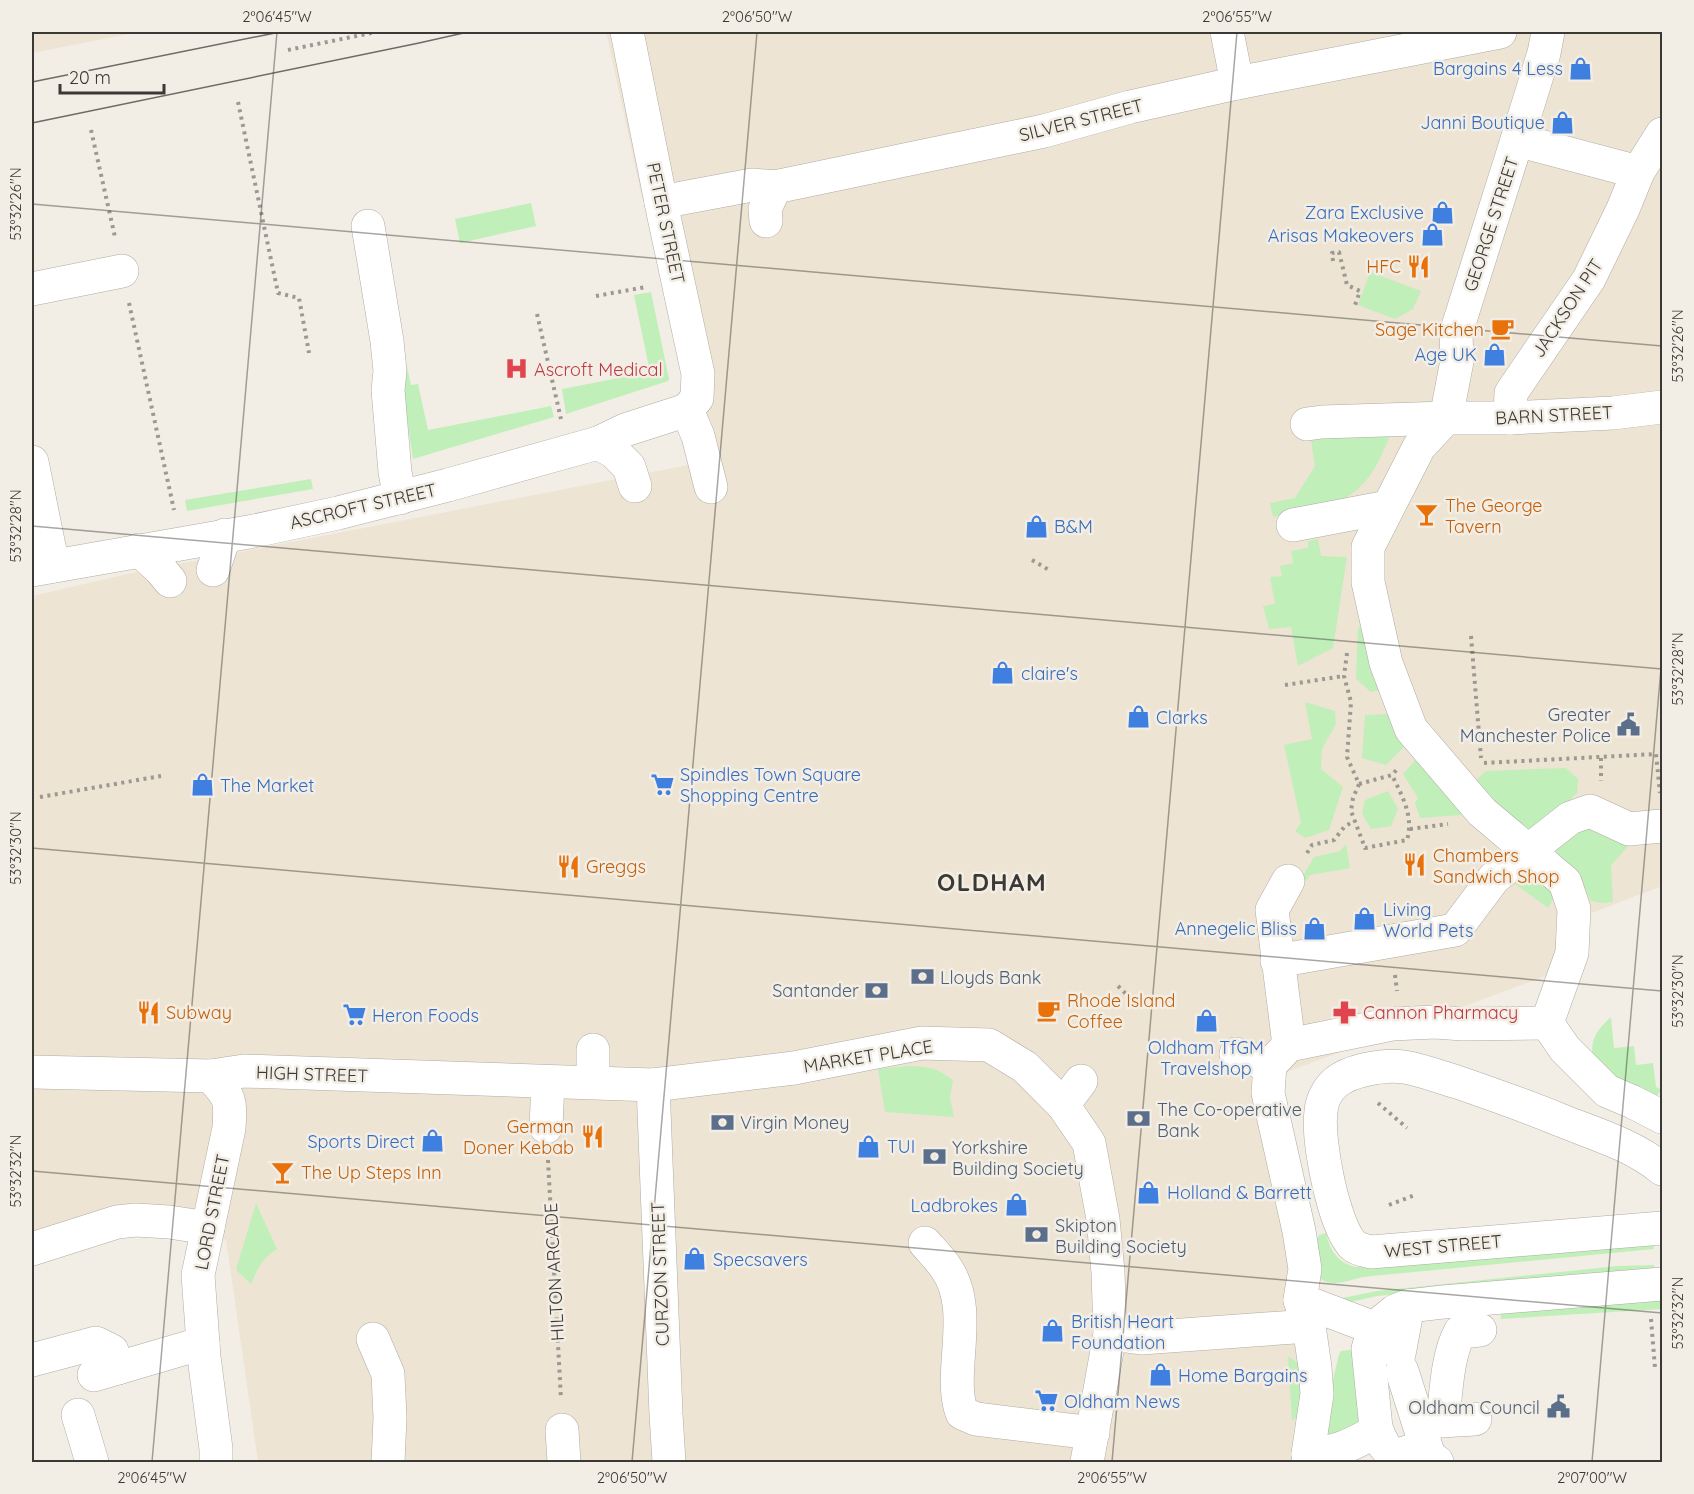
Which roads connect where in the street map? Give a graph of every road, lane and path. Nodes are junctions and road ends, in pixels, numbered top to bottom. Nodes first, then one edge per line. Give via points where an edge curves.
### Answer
1 (376, 32) edge
2 (627, 32) edge
3 (1227, 32) edge
4 (1500, 32) edge
5 (1548, 32) edge
6 (288, 50) dead end
7 (1237, 83) junction
8 (238, 102) dead end
9 (91, 130) dead end
10 (1662, 134) edge
11 (1517, 140) junction
12 (1638, 172) junction
13 (775, 187) junction
14 (661, 202) junction
15 (766, 221) dead end
16 (368, 226) dead end
17 (1333, 261) dead end
18 (122, 271) junction
19 (32, 289) edge
20 (630, 290) dead end
21 (596, 296) dead end
22 (1354, 308) dead end
23 (537, 314) dead end
24 (309, 353) dead end
25 (1662, 407) edge
26 (687, 410) junction
27 (1446, 418) junction
28 (1510, 418) junction
29 (561, 423) dead end
30 (1307, 424) dead end
31 (598, 443) junction
32 (32, 462) edge
33 (635, 486) dead end
34 (711, 487) dead end
35 (400, 498) junction
36 (1388, 507) junction
37 (174, 510) dead end
38 (1293, 525) dead end
39 (225, 535) junction
40 (139, 550) junction
41 (1032, 560) dead end
42 (42, 568) edge
43 (213, 570) dead end
44 (1049, 570) dead end
45 (170, 581) dead end
46 (1471, 636) dead end
47 (1347, 644) dead end
48 (1344, 676) junction
49 (1285, 686) dead end
50 (1423, 743) junction
51 (1656, 754) dead end
52 (1392, 775) junction
53 (161, 776) dead end
54 (1359, 784) junction
55 (40, 797) dead end
56 (1355, 821) junction
57 (1452, 823) dead end
58 (1662, 826) edge
59 (1410, 829) junction
60 (1528, 851) junction
61 (1288, 881) joint
62 (1277, 961) junction
63 (1118, 986) dead end
64 (1136, 1004) dead end
65 (1547, 1023) junction
66 (1236, 1054) dead end
67 (1280, 1055) junction
68 (593, 1066) joint
69 (32, 1072) edge
70 (211, 1076) junction
71 (548, 1082) junction
72 (653, 1085) junction
73 (1373, 1099) dead end
74 (1662, 1117) edge
75 (546, 1127) joint
76 (1407, 1128) dead end
77 (1662, 1169) edge
78 (1415, 1195) dead end
79 (1389, 1204) dead end
80 (208, 1228) junction
81 (1662, 1228) edge
82 (925, 1243) dead end
83 (32, 1249) edge
84 (1662, 1284) edge
85 (1408, 1306) junction
86 (1304, 1313) junction
87 (1650, 1318) dead end
88 (1477, 1319) junction
89 (1374, 1329) junction
90 (1110, 1334) junction
91 (373, 1339) dead end
92 (203, 1343) junction
93 (32, 1360) edge
94 (1655, 1368) dead end
95 (78, 1415) dead end
96 (1475, 1419) dead end
97 (1431, 1421) junction
98 (562, 1430) joint
99 (1377, 1431) junction
100 (1090, 1448) edge
101 (1309, 1458) edge
102 (1433, 1459) edge
103 (92, 1462) edge
104 (216, 1462) edge
105 (388, 1462) edge
106 (564, 1462) edge
107 (669, 1462) edge

1 - 6 path
2 - 14 street, PETER STREET
3 - 7 street
4 - 7 street, SILVER STREET
5 - 11 street, GEORGE STREET
7 - 13 street, SILVER STREET via 1044,131
8 - 24 path via 278,293 299,298
9 - 18 path
10 - 12 street, JACKSON PIT
11 - 12 street
11 - 27 street, GEORGE STREET via 1456,333 1457,361
12 - 28 street, JACKSON PIT via 1589,279 1510,393
13 - 14 street, SILVER STREET via 752,185
13 - 15 street via 765,209
14 - 26 street, PETER STREET via 698,374 697,399
16 - 35 street via 387,341 388,390
17 - 22 path via 1332,253 1339,252 1347,285 1360,291
18 - 19 street
18 - 37 path
20 - 21 path
23 - 29 path
25 - 28 street, BARN STREET
26 - 31 street, ASCROFT STREET
26 - 34 street via 699,436
27 - 28 street, BARN STREET
27 - 30 street, BARN STREET
27 - 36 street via 1419,447
31 - 33 street via 629,467
31 - 35 street, ASCROFT STREET
32 - 42 street
35 - 39 street, ASCROFT STREET
36 - 38 street
36 - 50 street via 1368,547 1368,582 1386,663 1411,729
39 - 40 street, ASCROFT STREET
39 - 43 street
40 - 42 street, ASCROFT STREET
40 - 45 street
41 - 44 path
46 - 51 path via 1481,763
47 - 48 path
48 - 49 path
48 - 54 path via 1351,702 1347,757
50 - 52 path
50 - 60 street via 1482,812
52 - 54 path
52 - 59 path via 1408,812
53 - 55 path
54 - 56 path via 1351,811
56 - 59 path via 1365,848 1407,840
56 - 61 path via 1345,826 1334,840 1312,845
57 - 59 path
58 - 60 street via 1629,829 1590,811 1570,818
60 - 62 street via 1494,878 1455,930
60 - 65 street via 1565,882 1574,909 1572,953
61 - 62 street via 1272,910
62 - 67 street
63 - 64 path
65 - 67 street via 1463,1031 1401,1015 1392,1024
65 - 74 street via 1565,1049 1607,1091
66 - 67 street
67 - 86 street via 1268,1093 1311,1228
68 - 71 street, HIGH STREET
68 - 72 street, MARKET PLACE
69 - 70 street, HIGH STREET
70 - 71 street, HIGH STREET via 244,1071
70 - 80 street, LORD STREET via 228,1096 230,1110
71 - 75 street
72 - 90 street, MARKET PLACE via 794,1068 922,1043 989,1045 1072,1093 1089,1143 1104,1229
72 - 107 street, CURZON STREET
73 - 76 path
75 - 98 path, HILTON ARCADE
77 - 81 street, WEST STREET via 1621,1144 1506,1098 1404,1067 1348,1074 1334,1084 1323,1099 1320,1112 1327,1178 1339,1220 1351,1244 1358,1249 1371,1252
78 - 79 path
80 - 83 street via 170,1222 117,1222
80 - 92 street, LORD STREET via 198,1275
82 - 100 street via 947,1269 956,1287 961,1321 958,1402 962,1413 976,1419 1050,1428
84 - 88 street
85 - 88 street
85 - 89 street via 1395,1311
85 - 97 street via 1401,1362
86 - 89 street
86 - 90 street via 1141,1338
86 - 101 street via 1317,1394
87 - 94 path
88 - 97 street via 1456,1340 1447,1380
89 - 99 street via 1368,1349
90 - 100 street, MARKET PLACE
91 - 105 street via 388,1374
92 - 93 street via 106,1371 112,1351 96,1343
92 - 104 street, LORD STREET
95 - 103 street
96 - 97 street
97 - 102 street
98 - 106 street
99 - 101 street via 1344,1449
99 - 102 street via 1395,1455 1412,1451

